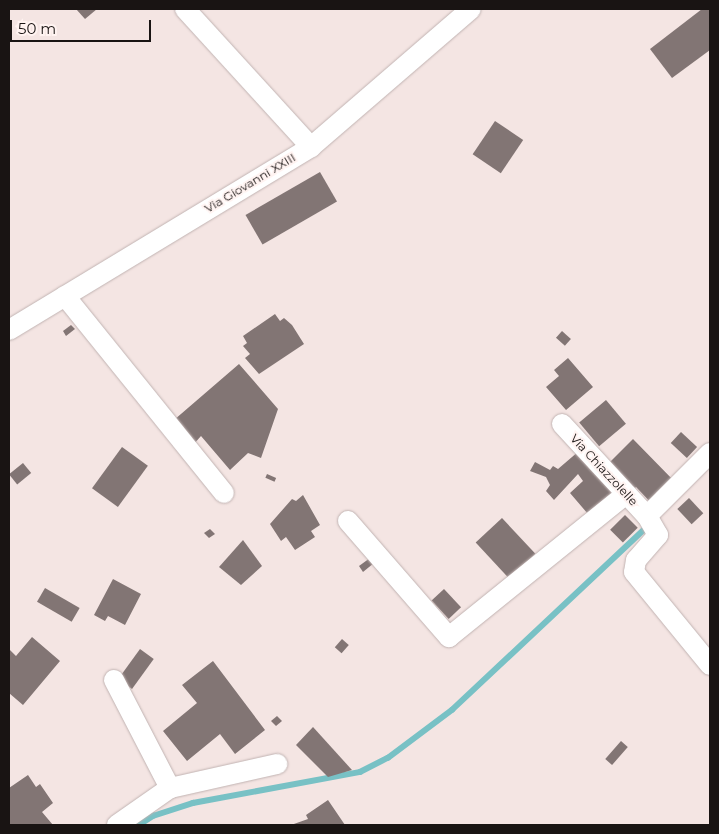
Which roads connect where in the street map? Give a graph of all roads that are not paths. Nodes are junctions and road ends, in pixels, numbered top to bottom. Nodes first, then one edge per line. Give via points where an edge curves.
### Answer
1 (185, 9) edge
2 (471, 9) edge
3 (310, 147) junction
4 (65, 296) junction
5 (9, 330) edge
6 (562, 424) dead end
7 (710, 453) edge
8 (224, 493) dead end
9 (626, 494) junction
10 (348, 520) dead end
11 (652, 522) junction
12 (710, 665) edge
13 (114, 680) dead end
14 (277, 764) dead end
15 (170, 788) junction
16 (117, 825) edge

1 - 3 street
2 - 3 street, Via Giovanni XXIII
3 - 4 street, Via Giovanni XXIII
4 - 5 street, Via Giovanni XXIII
4 - 8 street
6 - 9 street, Via Chiazzolelle
7 - 11 street, Via Chiazzolelle
9 - 10 street via 449,636
9 - 11 street, Via Chiazzolelle
11 - 12 street via 656,540 636,560 634,572
13 - 15 street
14 - 15 street
15 - 16 street

